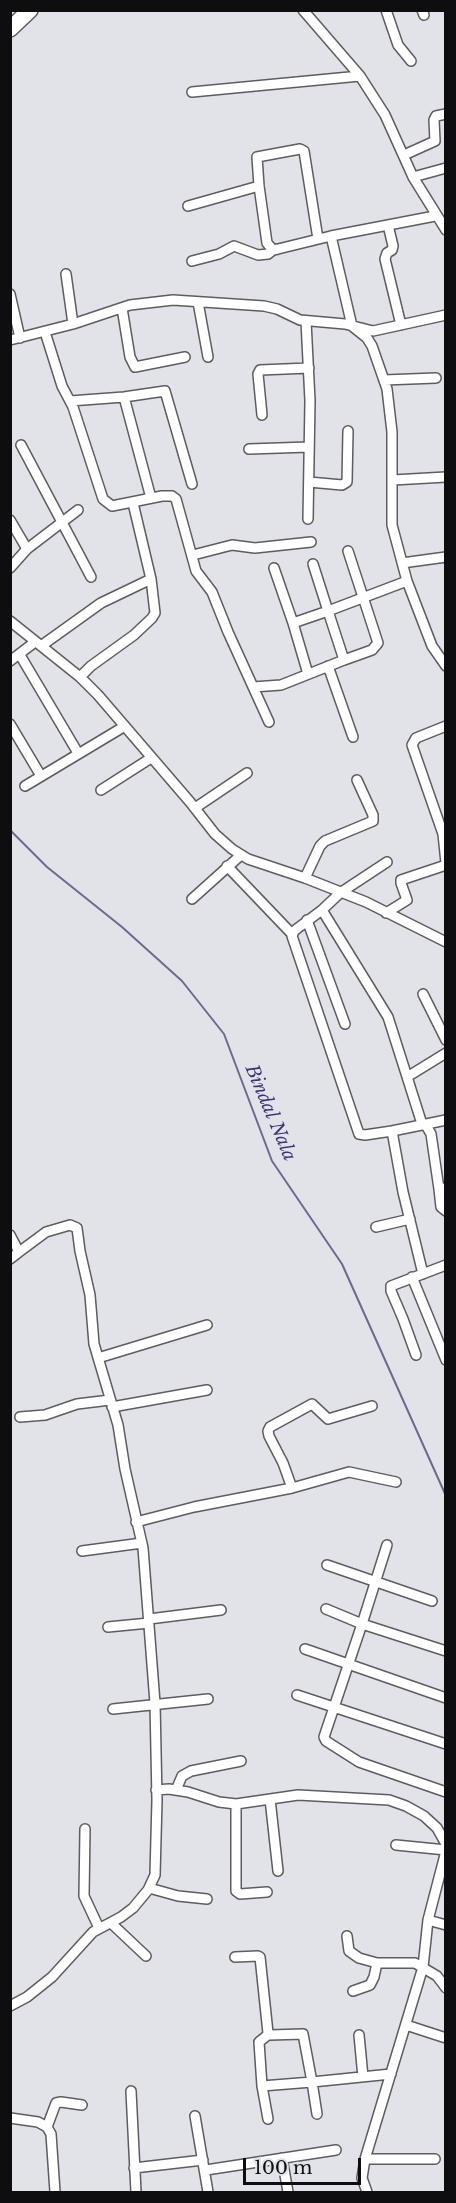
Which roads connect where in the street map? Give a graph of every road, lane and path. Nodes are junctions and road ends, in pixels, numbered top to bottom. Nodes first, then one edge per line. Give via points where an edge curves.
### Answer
1 (30, 10) edge
2 (303, 10) edge
3 (386, 10) edge
4 (10, 29) edge
5 (411, 60) dead end
6 (360, 76) junction
7 (192, 92) dead end
8 (446, 114) edge
9 (404, 155) junction
10 (446, 168) edge
11 (413, 177) junction
12 (259, 186) junction
13 (188, 206) dead end
14 (435, 216) junction
15 (388, 225) junction
16 (446, 230) edge
17 (332, 236) junction
18 (318, 239) junction
19 (273, 250) junction
20 (192, 261) dead end
21 (66, 274) dead end
22 (10, 294) edge
23 (198, 302) junction
24 (122, 308) junction
25 (446, 315) edge
26 (306, 321) junction
27 (73, 324) junction
28 (352, 326) junction
29 (401, 326) junction
30 (45, 332) junction
31 (15, 339) edge
32 (185, 357) dead end
33 (208, 357) dead end
34 (309, 368) junction
35 (436, 378) dead end
36 (384, 380) junction
37 (124, 397) junction
38 (70, 401) junction
39 (262, 415) dead end
40 (348, 431) dead end
41 (21, 445) dead end
42 (309, 447) junction
43 (249, 449) dead end
44 (446, 477) edge
45 (393, 480) junction
46 (309, 482) junction
47 (192, 484) dead end
48 (151, 498) junction
49 (133, 503) junction
50 (78, 510) dead end
51 (308, 519) dead end
52 (10, 520) edge
53 (61, 523) junction
54 (311, 542) dead end
55 (27, 549) junction
56 (348, 551) dead end
57 (193, 555) junction
58 (446, 557) edge
59 (402, 563) junction
60 (313, 564) dead end
61 (10, 568) edge
62 (274, 568) dead end
63 (92, 577) dead end
64 (151, 579) junction
65 (407, 581) junction
66 (363, 599) junction
67 (328, 611) junction
68 (10, 621) edge
69 (293, 623) junction
70 (38, 644) junction
71 (20, 655) junction
72 (344, 660) junction
73 (10, 661) edge
74 (328, 666) junction
75 (446, 666) edge
76 (308, 674) junction
77 (80, 677) junction
78 (253, 687) junction
79 (269, 722) dead end
80 (10, 724) edge
81 (125, 726) junction
82 (446, 726) edge
83 (353, 737) dead end
84 (78, 753) junction
85 (151, 758) junction
86 (247, 773) dead end
87 (41, 776) junction
88 (357, 780) dead end
89 (25, 786) dead end
90 (101, 790) dead end
91 (195, 808) junction
92 (241, 855) junction
93 (387, 862) dead end
94 (446, 864) edge
95 (227, 866) junction
96 (305, 878) junction
97 (340, 893) junction
98 (192, 899) dead end
99 (322, 910) junction
100 (386, 913) junction
101 (307, 920) junction
102 (292, 934) junction
103 (444, 940) edge
104 (423, 994) dead end
105 (345, 1024) dead end
106 (446, 1040) edge
107 (446, 1053) edge
108 (407, 1077) junction
109 (446, 1120) edge
110 (422, 1124) junction
111 (392, 1131) junction
112 (442, 1188) edge
113 (446, 1211) edge
114 (410, 1219) junction
115 (376, 1227) dead end
116 (10, 1234) edge
117 (19, 1252) junction
118 (10, 1259) edge
119 (445, 1268) edge
120 (423, 1274) junction
121 (412, 1277) junction
122 (207, 1325) dead end
123 (416, 1355) dead end
124 (98, 1358) junction
125 (446, 1360) edge
126 (207, 1390) dead end
127 (111, 1404) junction
128 (372, 1406) dead end
129 (20, 1417) dead end
130 (396, 1482) dead end
131 (292, 1488) junction
132 (136, 1522) junction
133 (142, 1543) junction
134 (387, 1545) dead end
135 (82, 1551) dead end
136 (327, 1565) dead end
137 (375, 1580) junction
138 (432, 1600) dead end
139 (221, 1610) dead end
140 (326, 1610) dead end
141 (149, 1621) junction
142 (362, 1624) junction
143 (108, 1627) dead end
144 (305, 1649) dead end
145 (446, 1651) edge
146 (348, 1665) junction
147 (297, 1695) dead end
148 (446, 1698) edge
149 (208, 1699) dead end
150 (155, 1703) junction
151 (333, 1707) junction
152 (113, 1709) dead end
153 (446, 1744) edge
154 (241, 1761) dead end
155 (156, 1790) junction
156 (176, 1790) junction
157 (446, 1792) edge
158 (270, 1799) junction
159 (236, 1804) junction
160 (85, 1829) dead end
161 (446, 1844) edge
162 (396, 1845) dead end
163 (446, 1850) edge
164 (278, 1871) dead end
165 (149, 1888) junction
166 (267, 1892) dead end
167 (207, 1899) dead end
168 (428, 1920) junction
169 (111, 1923) junction
170 (446, 1925) edge
171 (99, 1928) junction
172 (348, 1936) dead end
173 (146, 1956) dead end
174 (235, 1957) dead end
175 (377, 1963) junction
176 (423, 1967) junction
177 (446, 1988) edge
178 (353, 1991) dead end
179 (10, 2006) edge
180 (406, 2025) junction
181 (269, 2034) junction
182 (359, 2035) dead end
183 (446, 2038) edge
184 (391, 2074) junction
185 (363, 2077) junction
186 (312, 2082) junction
187 (262, 2086) junction
188 (131, 2091) dead end
189 (82, 2105) dead end
190 (317, 2114) dead end
191 (195, 2116) dead end
192 (10, 2118) edge
193 (268, 2119) dead end
194 (47, 2127) junction
195 (336, 2150) dead end
196 (282, 2158) junction
197 (365, 2159) junction
198 (435, 2159) dead end
199 (204, 2165) junction
200 (134, 2168) junction
201 (55, 2193) edge
202 (136, 2193) edge
203 (208, 2193) edge
204 (288, 2193) edge
205 (367, 2193) edge

1 - 4 highway
2 - 6 street
3 - 5 street via 398,45
6 - 7 street
6 - 9 street
8 - 9 street via 434,120 435,141
9 - 11 street
10 - 11 street
11 - 14 street
12 - 13 street
12 - 18 street via 257,157 303,150
12 - 19 street via 267,243
14 - 15 street
14 - 16 street
15 - 17 street
15 - 29 street via 393,248 385,259
17 - 18 street
17 - 28 street
18 - 19 street
19 - 20 street via 258,255 234,246
21 - 27 street
22 - 31 street
23 - 24 street via 173,300
23 - 26 street via 270,307
23 - 33 street
24 - 27 street
24 - 32 street via 135,367
25 - 29 street
26 - 28 street
26 - 34 street
27 - 30 street
28 - 29 street via 373,331
28 - 36 street via 370,342
30 - 31 street
30 - 38 street
34 - 39 street via 260,370
34 - 42 street
35 - 36 street
36 - 45 street via 392,432
37 - 38 street
37 - 47 street via 167,393
37 - 48 street
38 - 49 street via 103,499 112,506
40 - 46 street via 347,482
41 - 53 street
42 - 43 street
42 - 46 street
44 - 45 street
45 - 59 street via 392,525
46 - 51 street
48 - 49 street
48 - 57 street via 176,499
49 - 64 street
50 - 53 street
52 - 55 street
53 - 55 street
53 - 63 street
54 - 57 street via 255,548 232,545
55 - 61 street
56 - 66 street
57 - 78 street via 196,571 212,592
58 - 59 street
59 - 65 street
60 - 67 street
62 - 69 street
64 - 70 street via 101,603
64 - 77 street via 155,610 152,618
65 - 66 street
65 - 75 street via 432,646
66 - 67 street
66 - 72 street via 378,643 372,650
67 - 69 street
67 - 72 street
68 - 70 street
69 - 76 street
70 - 71 street
70 - 77 street
71 - 73 street
71 - 84 street
72 - 74 street
74 - 76 street
74 - 83 street
76 - 78 street via 274,687
77 - 81 street
78 - 79 street
80 - 87 street
81 - 84 street
81 - 85 street
82 - 94 street via 416,738 412,745 443,834
84 - 87 street
85 - 90 street
85 - 91 street
86 - 91 street
87 - 89 street
88 - 96 street via 373,821 325,841
91 - 92 street via 215,834
92 - 95 street
92 - 96 street
93 - 97 street
94 - 100 street via 401,880 407,900
95 - 98 street
95 - 102 street
96 - 97 street
97 - 99 street
97 - 100 street
99 - 101 street
99 - 108 street via 384,1010
100 - 103 street
101 - 102 street
101 - 105 street
102 - 111 street via 358,1133
104 - 106 street
107 - 108 street
108 - 110 street
109 - 110 street
110 - 111 street
110 - 112 street via 431,1134
111 - 114 street
112 - 113 street via 441,1207
114 - 115 street
114 - 120 street
116 - 117 street
117 - 118 street
117 - 124 street via 46,1232 75,1226
119 - 120 street
120 - 121 street
121 - 123 street via 392,1284 390,1289
121 - 125 street
122 - 124 street
124 - 127 street
126 - 127 street
127 - 129 street via 77,1404 45,1415
127 - 132 street
128 - 131 street via 328,1419 312,1404 270,1427 269,1436
130 - 131 street via 349,1472
131 - 132 street
132 - 133 street
133 - 135 street
133 - 141 street
134 - 137 street
136 - 137 street
137 - 138 street
137 - 142 street
139 - 141 street
140 - 142 street
141 - 143 street
141 - 150 street
142 - 145 street
142 - 146 street
144 - 146 street
146 - 148 street
146 - 151 street
147 - 151 street
149 - 150 street
150 - 152 street
150 - 155 street
151 - 153 street
151 - 157 street via 324,1733 326,1741 359,1762
154 - 156 street via 191,1771 183,1776
155 - 156 street
155 - 165 street via 155,1875
156 - 159 street
158 - 159 street
158 - 161 street via 314,1794 389,1800 424,1816
158 - 164 street
159 - 166 street via 236,1891
160 - 171 street via 84,1896
162 - 163 street
163 - 168 street
165 - 167 street
165 - 169 street via 133,1908
168 - 170 street
168 - 176 street
169 - 171 street
169 - 173 street
171 - 179 street via 52,1977
172 - 175 street via 351,1953
174 - 181 street via 261,1957
175 - 176 street via 411,1962
175 - 178 street via 370,1985
176 - 177 street
176 - 180 street
180 - 183 street
180 - 184 street
181 - 186 street via 303,2034
181 - 187 street via 259,2042
182 - 185 street
184 - 185 street
184 - 197 street
185 - 186 street
186 - 187 street
186 - 190 street
187 - 193 street
188 - 200 street
189 - 194 street via 56,2103
191 - 199 street
192 - 194 street
194 - 201 street via 53,2139
195 - 196 street
196 - 199 street
196 - 204 street
197 - 198 street
197 - 205 street via 362,2178
199 - 200 street
199 - 203 street
200 - 202 street

